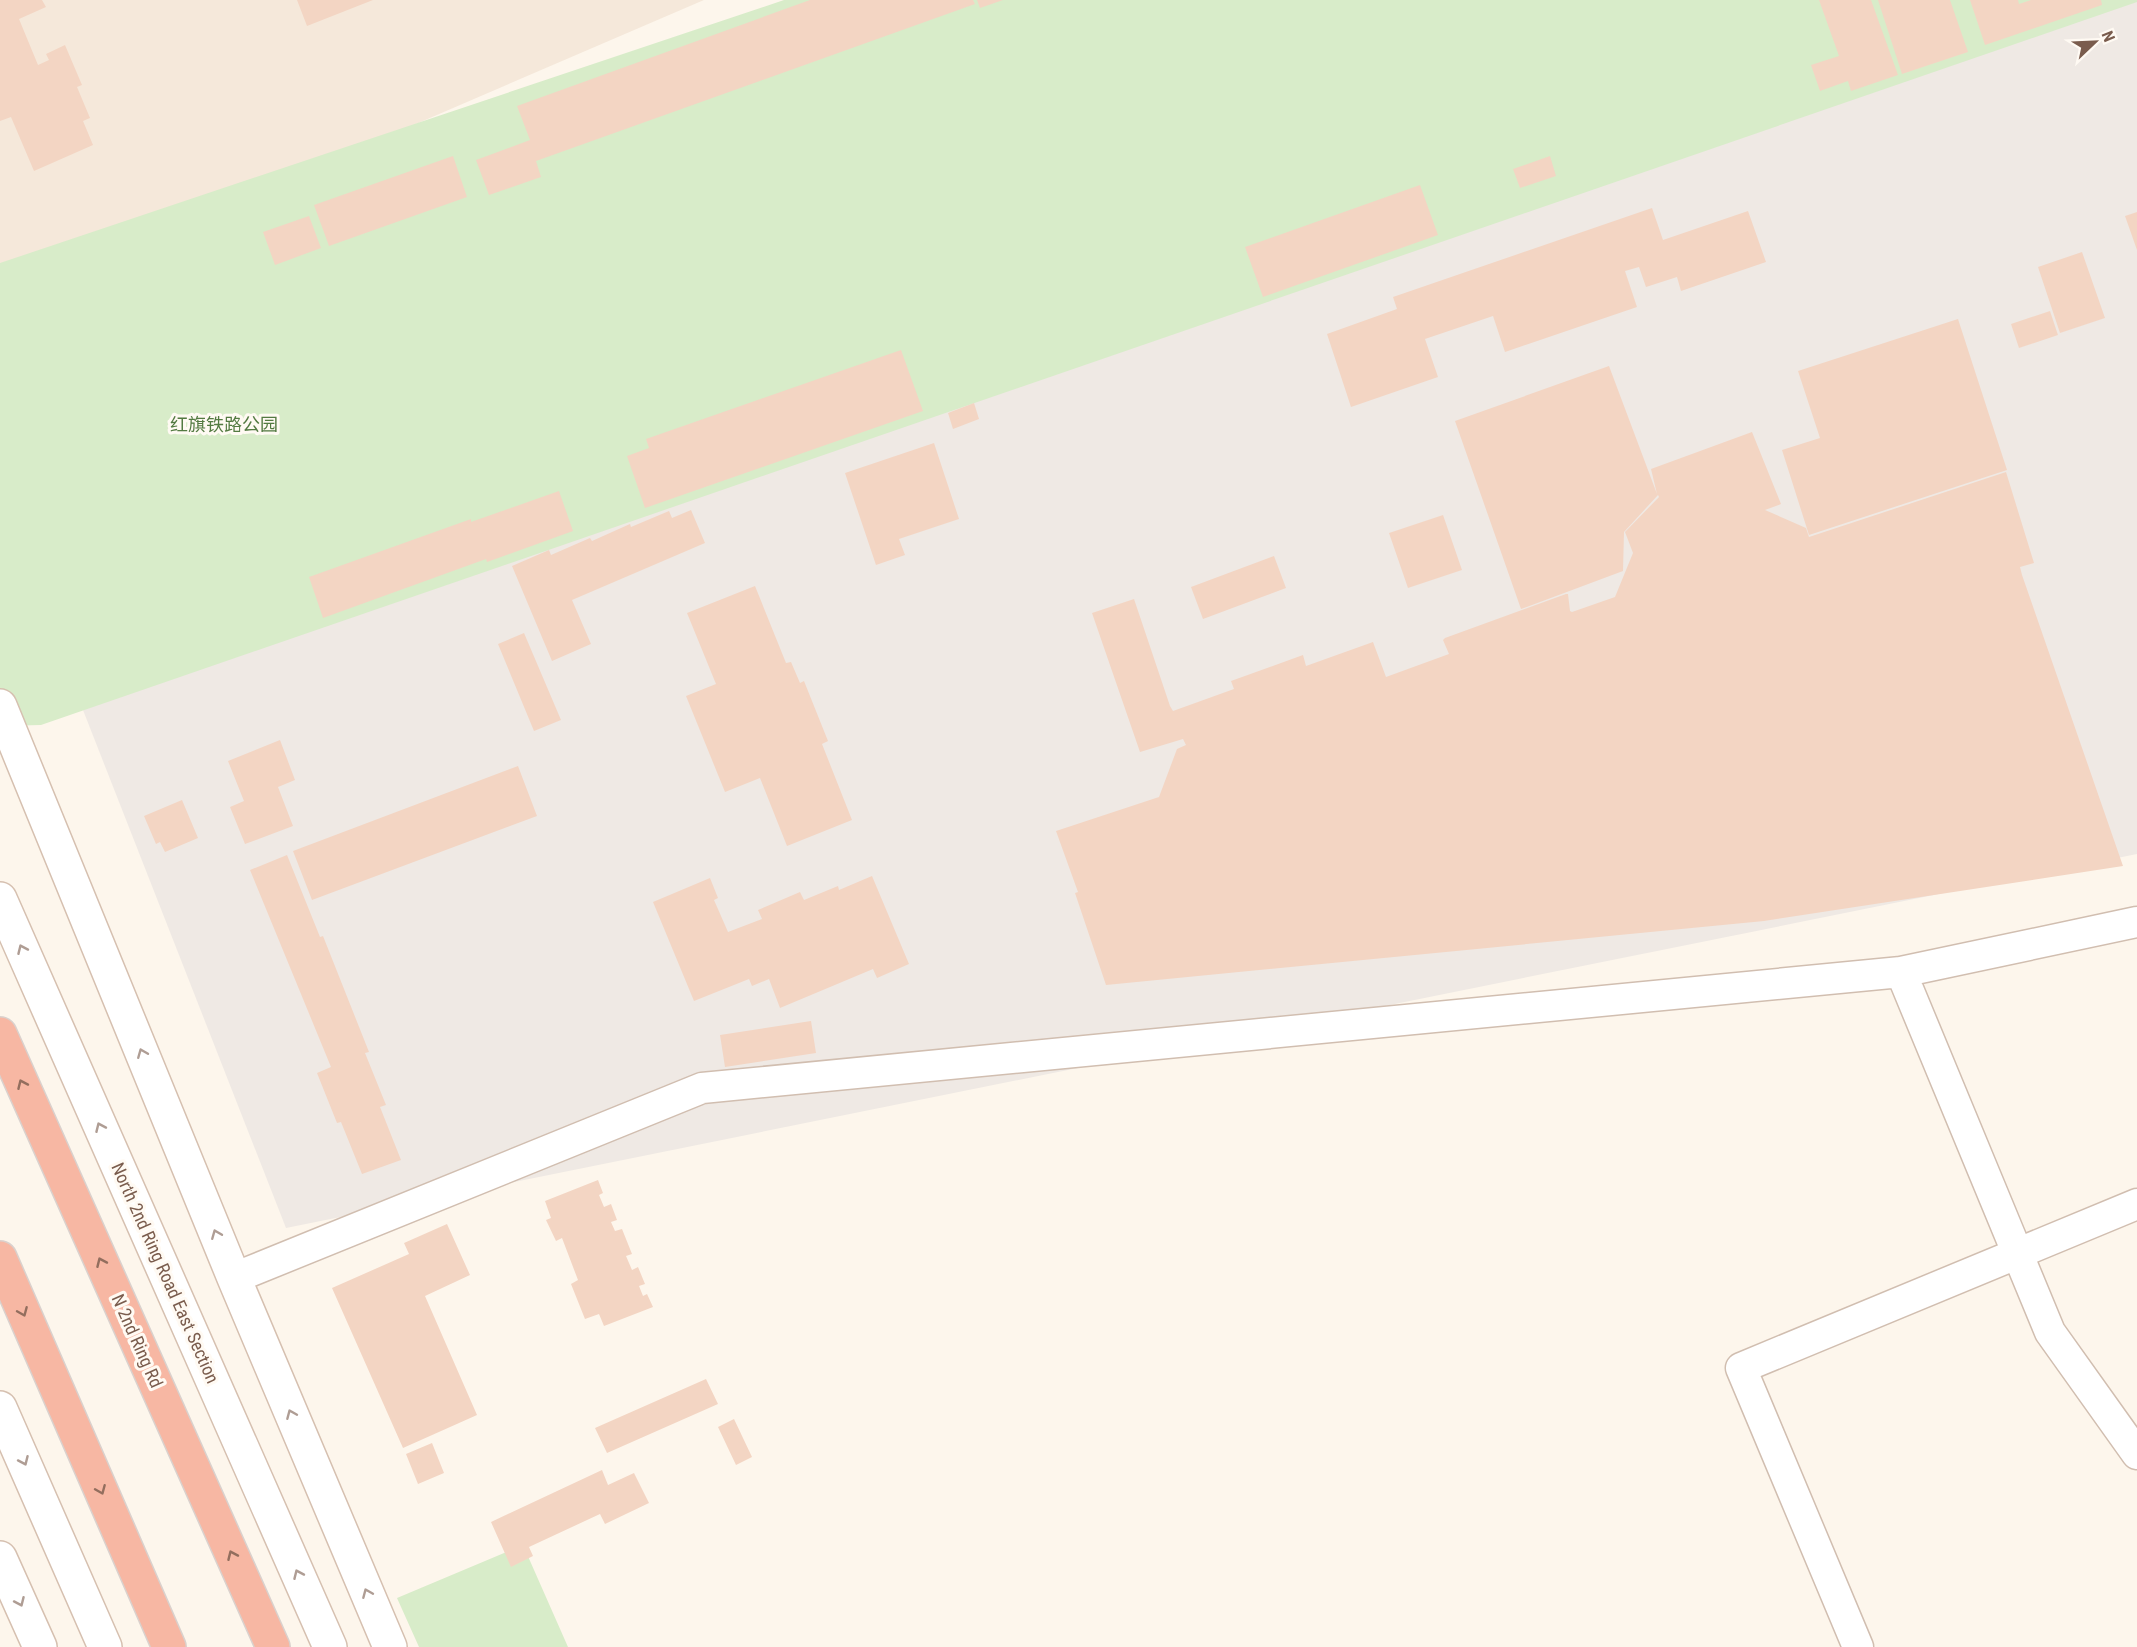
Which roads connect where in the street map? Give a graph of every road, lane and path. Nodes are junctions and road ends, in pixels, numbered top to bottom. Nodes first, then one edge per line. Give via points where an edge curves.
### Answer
1 (0, 706) edge
2 (0, 899) edge
3 (2137, 922) edge
4 (1901, 972) junction
5 (0, 1035) edge
6 (2137, 1204) edge
7 (2017, 1253) junction
8 (0, 1258) edge
9 (234, 1278) junction
10 (0, 1407) edge
11 (2137, 1454) edge
12 (0, 1558) edge
13 (39, 1647) edge
14 (105, 1647) edge
15 (169, 1647) edge
16 (273, 1647) edge
17 (330, 1647) edge
18 (390, 1647) edge
19 (1858, 1647) edge

9 -> 1 street
17 -> 2 street, North 2nd Ring Road East Section
3 - 4 street
4 - 7 street
4 - 9 street via 702,1088
16 -> 5 highway, N 2nd Ring Rd
6 - 7 street
7 - 11 street via 2050,1332
7 - 19 street via 1741,1368
8 -> 15 highway
18 -> 9 street
10 -> 14 street
12 -> 13 street

